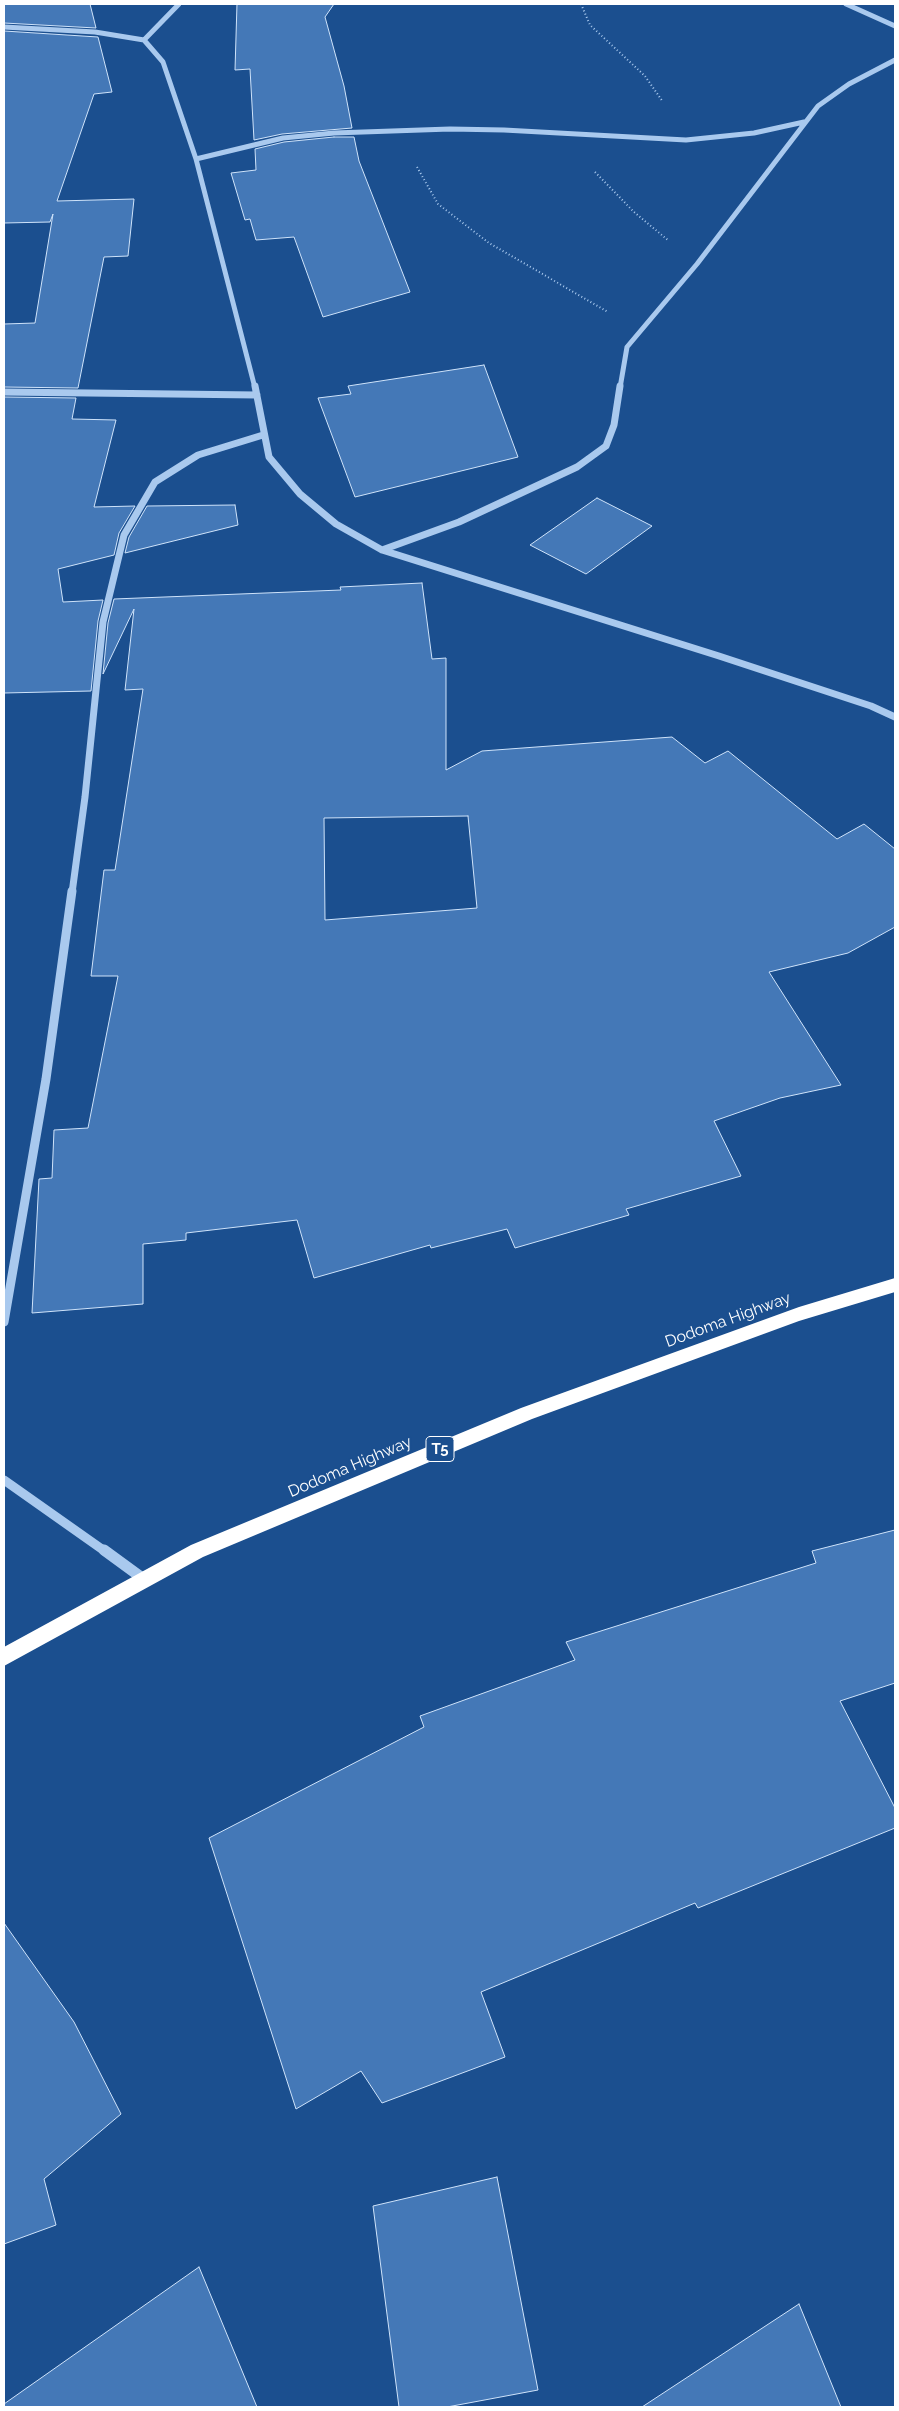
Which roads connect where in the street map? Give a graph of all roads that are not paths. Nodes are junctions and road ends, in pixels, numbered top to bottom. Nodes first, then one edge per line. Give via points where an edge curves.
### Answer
1 (179, 4) edge
2 (846, 4) edge
3 (895, 26) edge
4 (4, 27) edge
5 (144, 40) junction
6 (895, 60) edge
7 (804, 122) junction
8 (196, 159) junction
9 (4, 392) edge
10 (257, 395) junction
11 (263, 435) junction
12 (382, 550) junction
13 (895, 717) edge
14 (895, 1285) edge
15 (4, 1322) edge
16 (4, 1480) edge
17 (146, 1580) junction
18 (4, 1657) edge

1 - 5 street
2 - 3 street
4 - 5 street via 95,32
5 - 8 street via 163,62
6 - 7 street via 849,84 818,106
7 - 8 street via 754,133 686,140 450,129 398,131 283,138
7 - 12 street via 697,264 628,346 614,425 606,446 577,467 459,522
8 - 10 street
9 - 10 street
10 - 11 street
11 - 12 street via 269,457 300,494 336,524
11 - 15 street via 198,455 155,482 124,535 103,622 85,797 46,1079
12 - 13 street via 710,653 871,706
14 - 17 highway, Dodoma Highway / T5 via 799,1314 527,1413 197,1551
16 - 17 street
17 - 18 highway, Dodoma Highway / T5

